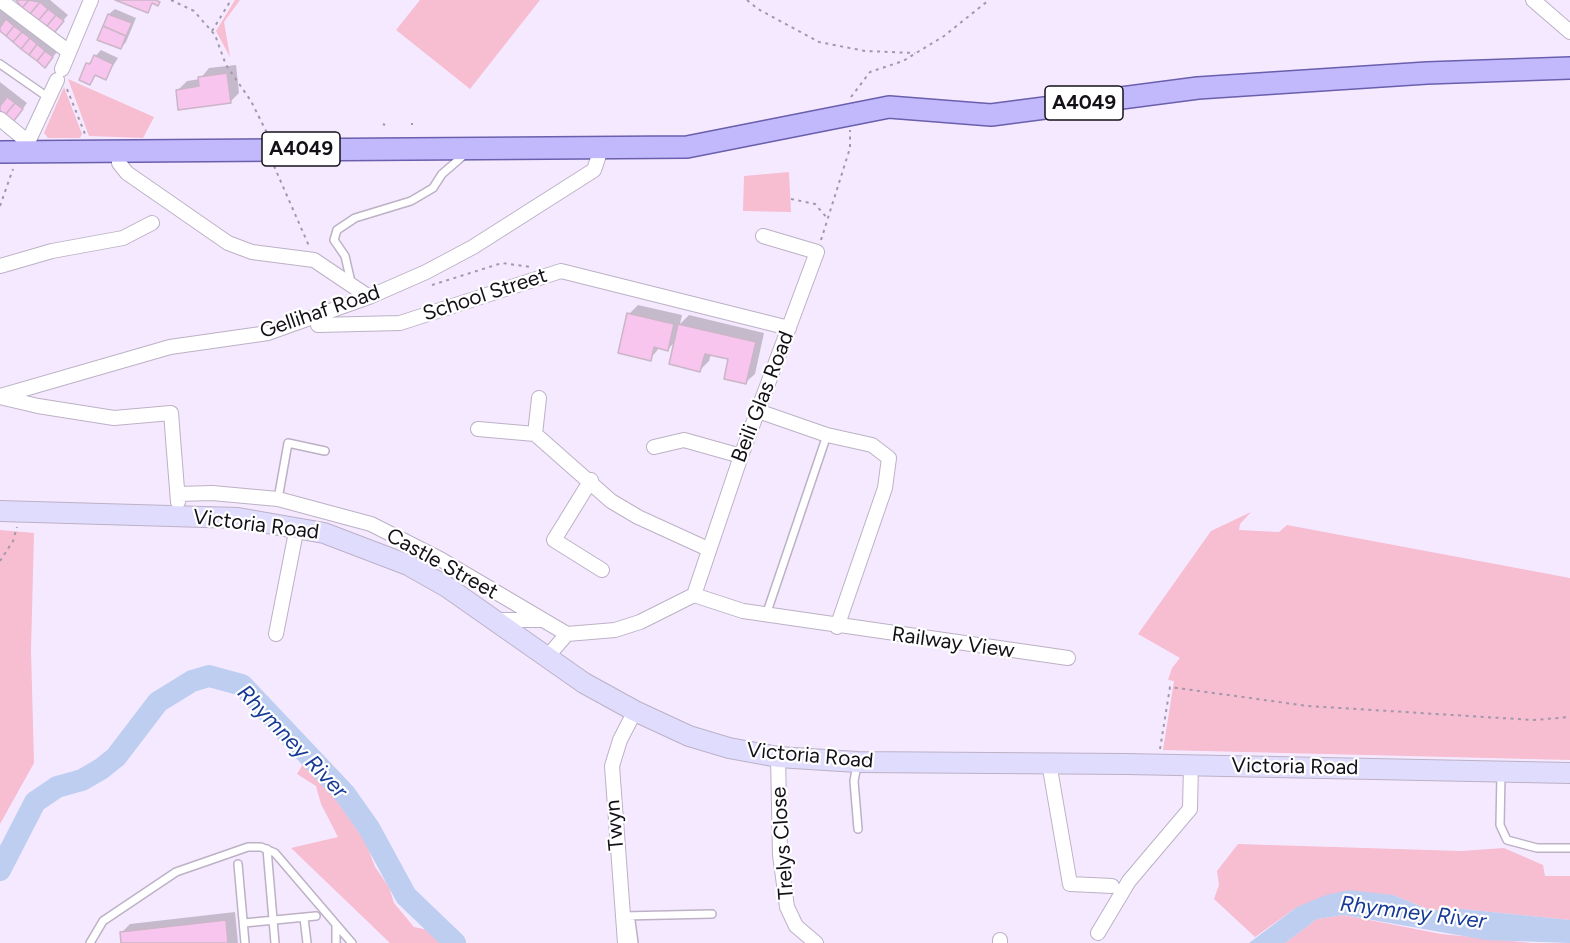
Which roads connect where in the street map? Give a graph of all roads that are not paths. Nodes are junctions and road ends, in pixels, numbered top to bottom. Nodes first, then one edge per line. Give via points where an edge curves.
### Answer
1 (0, 0) edge
2 (1533, 0) edge
3 (87, 4) edge
4 (1570, 32) edge
5 (69, 52) junction
6 (0, 64) edge
7 (1570, 68) edge
8 (49, 98) junction
9 (0, 119) edge
10 (474, 149) junction
11 (601, 149) junction
12 (118, 151) junction
13 (18, 152) edge
14 (152, 223) dead end
15 (763, 236) dead end
16 (0, 266) edge
17 (352, 285) junction
18 (369, 297) junction
19 (318, 325) dead end
20 (789, 328) junction
21 (0, 396) edge
22 (539, 398) dead end
23 (758, 411) junction
24 (478, 429) dead end
25 (536, 434) junction
26 (828, 435) junction
27 (654, 447) dead end
28 (325, 451) dead end
29 (741, 456) junction
30 (591, 480) junction
31 (178, 494) junction
32 (278, 499) junction
33 (9, 512) edge
34 (178, 516) junction
35 (297, 526) junction
36 (708, 549) junction
37 (602, 570) dead end
38 (694, 595) junction
39 (766, 615) junction
40 (495, 620) junction
41 (546, 620) junction
42 (837, 627) junction
43 (276, 634) dead end
44 (567, 634) junction
45 (547, 657) junction
46 (1068, 658) dead end
47 (635, 711) junction
48 (778, 757) junction
49 (857, 762) junction
50 (1048, 764) junction
51 (1191, 765) junction
52 (1501, 771) junction
53 (1570, 773) edge
54 (858, 829) dead end
55 (1570, 848) edge
56 (267, 849) junction
57 (238, 864) dead end
58 (1112, 886) dead end
59 (712, 914) dead end
60 (316, 916) dead end
61 (623, 916) junction
62 (304, 918) junction
63 (273, 921) junction
64 (244, 923) junction
65 (336, 925) junction
66 (1098, 933) dead end
67 (90, 943) edge
68 (245, 943) edge
69 (275, 943) edge
70 (307, 943) edge
71 (336, 943) edge
72 (352, 943) edge
73 (625, 943) edge
74 (634, 943) edge
75 (816, 943) edge

1 - 5 street
2 - 4 street
3 - 5 street
5 - 8 street
6 - 8 lane
7 - 11 main road, A4049 via 1198,88 991,115 889,107 687,147
8 - 13 street
9 - 13 street
10 - 11 main road, A4049
10 - 12 main road, A4049
10 - 17 lane via 455,161 433,188 411,201 355,218 337,230 334,240 345,256
11 - 18 street, Gellihaf Road via 594,170 473,246
12 - 13 main road, A4049
12 - 17 street via 119,163 127,173 228,243 252,252 314,260
14 - 16 street via 123,238
15 - 20 street, Beili Glas Road via 817,252
17 - 18 street
18 - 21 street, Gellihaf Road via 268,333 170,347
19 - 20 street, School Street via 400,323 561,271
20 - 23 street, Beili Glas Road
21 - 31 street via 114,418 171,413
22 - 25 street
23 - 26 street
23 - 29 street, Beili Glas Road
24 - 25 street
25 - 30 street
26 - 39 lane
26 - 42 street via 872,445 889,458 885,488
27 - 29 street via 684,440
28 - 32 lane via 288,443
29 - 36 street, Beili Glas Road
30 - 36 street via 612,501 638,517
30 - 37 street via 554,540
31 - 32 street, Castle Street
31 - 34 street
32 - 41 street, Castle Street via 371,524
33 - 34 main road, Victoria Road
34 - 35 main road, Victoria Road via 238,518
35 - 40 main road, Victoria Road via 365,546 408,565
35 - 43 street
36 - 38 street, Beili Glas Road
38 - 39 street, Railway View
38 - 44 street via 615,630
39 - 42 street, Railway View
40 - 41 street
40 - 45 main road, Victoria Road
41 - 44 street, Castle Street
42 - 46 street, Railway View
44 - 45 street
45 - 47 main road, Victoria Road
47 - 48 main road, Victoria Road via 689,736
47 - 61 street, Twyn via 612,766
48 - 49 main road, Victoria Road
48 - 75 street, Trelys Close via 787,907 796,927
49 - 50 main road, Victoria Road
49 - 54 lane via 854,782
50 - 51 main road, Victoria Road
50 - 58 street via 1070,885
51 - 52 main road, Victoria Road
51 - 66 street via 1190,809 1128,881
52 - 53 main road, Victoria Road
52 - 55 lane via 1500,825 1507,840 1537,848
56 - 63 lane
56 - 65 lane via 275,853
56 - 67 lane via 248,847 176,872 104,921
57 - 64 lane
59 - 61 lane
60 - 62 lane
61 - 73 street, Twyn
61 - 74 lane via 631,921
62 - 63 lane
62 - 70 lane
63 - 64 lane
63 - 69 lane
64 - 68 lane
65 - 71 lane
65 - 72 lane

